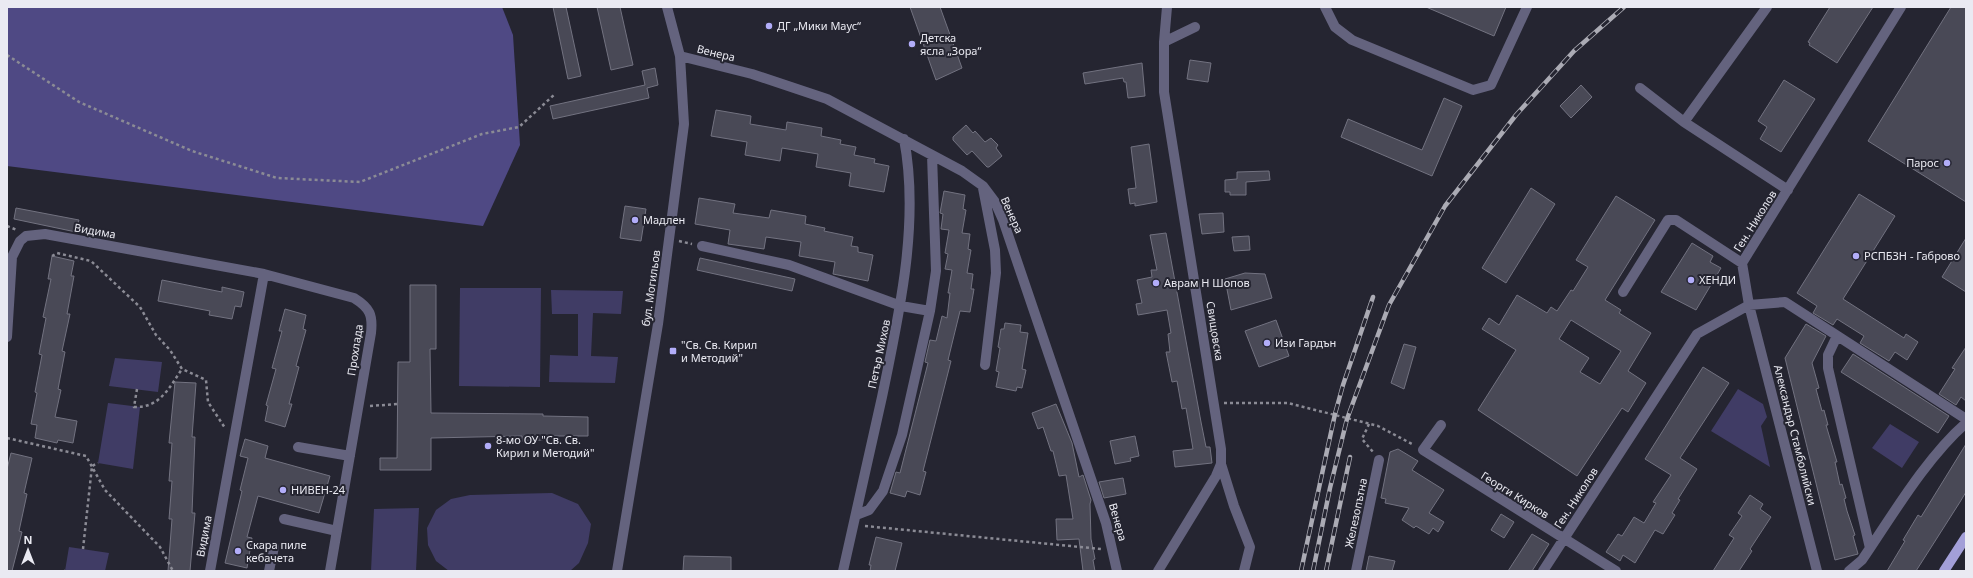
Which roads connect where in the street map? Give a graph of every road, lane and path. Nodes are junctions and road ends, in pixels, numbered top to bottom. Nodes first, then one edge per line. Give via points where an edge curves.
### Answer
1 (667, 7) edge
2 (1167, 7) edge
3 (1325, 7) edge
4 (1527, 7) edge
5 (1767, 7) edge
6 (1901, 7) edge
7 (1195, 27) dead end
8 (1164, 42) junction
9 (7, 55) edge
10 (680, 56) junction
11 (1640, 88) dead end
12 (555, 94) dead end
13 (1684, 122) junction
14 (904, 139) junction
15 (932, 155) junction
16 (983, 186) junction
17 (1788, 190) junction
18 (670, 239) junction
19 (702, 246) joint
20 (52, 256) dead end
21 (1742, 263) junction
22 (264, 274) junction
23 (1623, 292) dead end
24 (1749, 305) junction
25 (901, 306) junction
26 (930, 311) junction
27 (1837, 336) junction
28 (7, 337) edge
29 (985, 365) dead end
30 (182, 370) junction
31 (137, 389) dead end
32 (1214, 403) junction
33 (359, 404) junction
34 (398, 404) dead end
35 (1966, 419) edge
36 (1966, 423) edge
37 (1369, 424) junction
38 (1441, 425) dead end
39 (7, 438) edge
40 (234, 441) junction
41 (298, 447) dead end
42 (1423, 450) junction
43 (350, 456) junction
44 (1379, 460) joint
45 (98, 463) dead end
46 (1221, 464) junction
47 (92, 466) junction
48 (856, 515) junction
49 (284, 519) dead end
50 (854, 525) junction
51 (337, 531) junction
52 (1966, 537) edge
53 (1563, 539) junction
54 (274, 547) dead end
55 (1870, 548) junction
56 (83, 549) dead end
57 (1113, 550) junction
58 (173, 571) edge
59 (210, 571) edge
60 (269, 571) edge
61 (330, 571) edge
62 (617, 571) edge
63 (843, 571) edge
64 (1117, 571) edge
65 (1158, 571) edge
66 (1244, 571) edge
67 (1356, 571) edge
68 (1543, 571) edge
69 (1616, 571) edge
70 (1817, 571) edge
71 (1849, 571) edge
72 (1944, 571) edge

1 - 10 street, бул. Могильов
2 - 8 street, Свищовска
3 - 4 street via 1334,27 1352,40 1473,90 1491,85
5 - 13 street
6 - 17 street, Ген. Николов
7 - 8 street
8 - 32 street, Свищовска via 1164,92
9 - 12 path via 79,102 192,152 276,178 360,182 482,134 519,127
10 - 14 street, Венера via 752,74 827,100
10 - 18 street, бул. Могильов via 684,124
11 - 13 street
13 - 17 street
14 - 15 street, Венера
14 - 25 street, Петър Михов via 909,168 908,231
15 - 16 street, Венера
15 - 26 street via 936,271
16 - 29 street via 995,250 996,273
16 - 57 street, Венера via 1004,220 1075,425
17 - 21 street, Ген. Николов
18 - 19 path
18 - 62 street, бул. Могильов
19 - 25 street via 789,266
20 - 30 path via 57,253 90,261 140,307 156,335 170,350
21 - 23 street via 1676,220 1668,220
21 - 24 street, Ген. Николов
22 - 28 street, Видима via 34,234 26,236 20,242 12,257
22 - 33 street, Прохлада via 354,298 368,309 372,320
22 - 40 street, Видима
24 - 27 street via 1785,302
24 - 53 street, Ген. Николов via 1698,334
24 - 70 street, Александър Стамболийски
25 - 26 street
25 - 48 street, Петър Михов
26 - 48 street via 902,435 883,491 869,510
27 - 35 street
27 - 55 street via 1828,355 1828,368
30 - 31 path via 156,402 146,407 134,406
30 - 40 path via 206,380 208,402
32 - 37 path via 1288,403
32 - 46 street, Свищовска
33 - 34 path
33 - 43 street, Прохлада
36 - 55 street via 1932,459
37 - 42 path via 1396,434
37 - 44 path via 1362,439
38 - 42 street
39 - 47 path via 86,456
40 - 59 street, Видима
41 - 43 street
42 - 53 street, Георги Кирков
43 - 51 street, Прохлада
44 - 67 street, Железопътна
45 - 47 path
46 - 65 street, Свищовска
46 - 66 street via 1250,547
47 - 56 path
47 - 58 path via 105,490 160,547
48 - 50 street, Петър Михов
49 - 51 street
50 - 57 path
50 - 63 street, Петър Михов
51 - 61 street, Прохлада
52 - 72 main road
53 - 68 street, Ген. Николов
53 - 69 street, Георги Кирков
54 - 60 street
55 - 71 street via 1862,560
57 - 64 street, Венера

